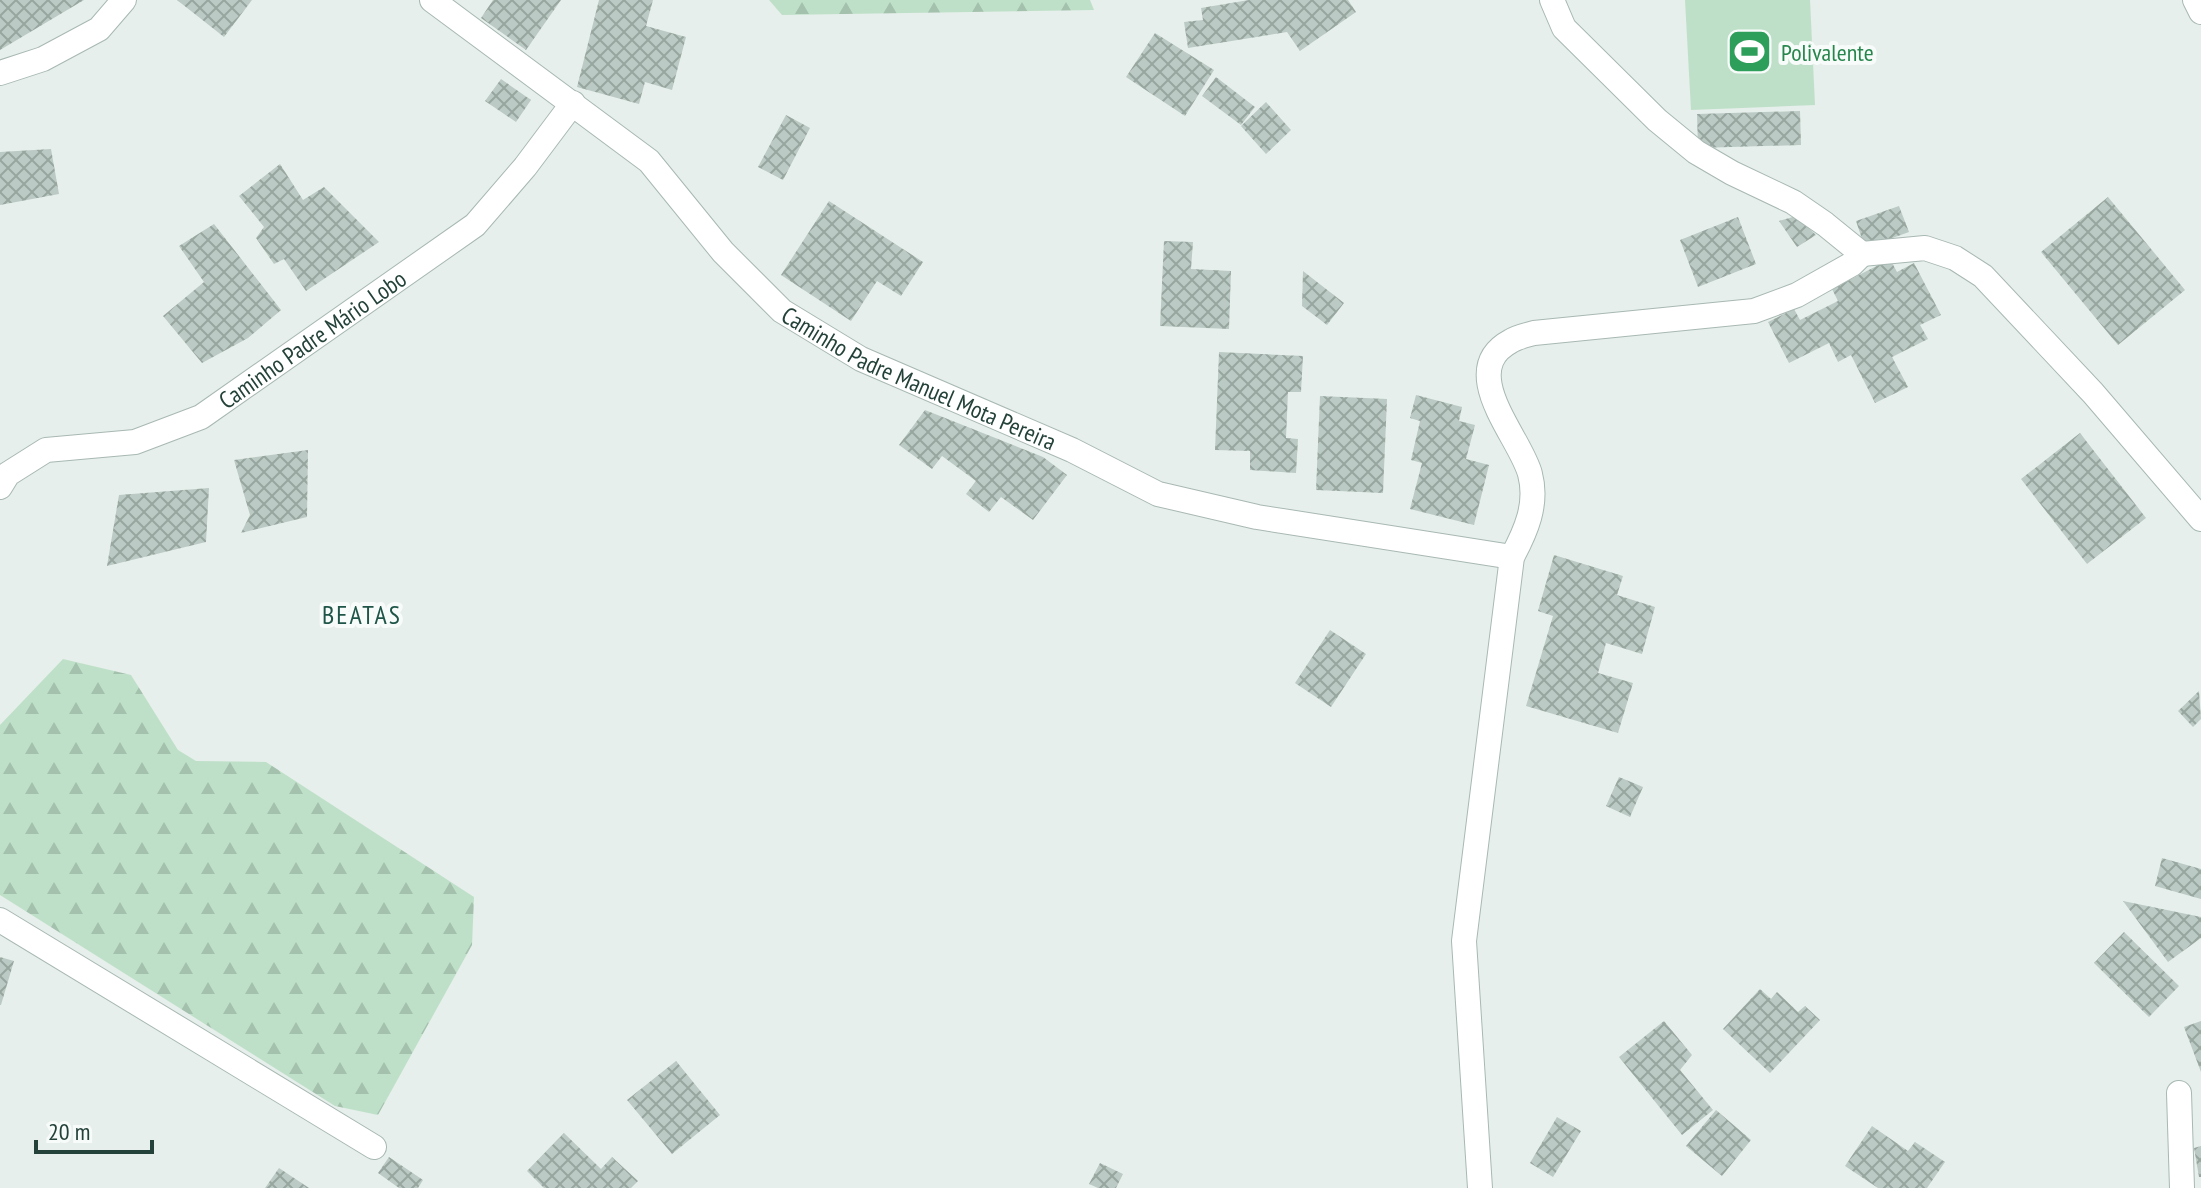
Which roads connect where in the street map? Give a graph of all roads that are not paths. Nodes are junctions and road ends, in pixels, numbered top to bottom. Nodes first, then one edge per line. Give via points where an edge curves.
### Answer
1 (124, 0) edge
2 (432, 0) edge
3 (1552, 0) edge
4 (2195, 0) edge
5 (2201, 12) edge
6 (0, 73) edge
7 (573, 103) junction
8 (1862, 254) junction
9 (0, 487) edge
10 (2201, 519) edge
11 (1512, 557) junction
12 (0, 920) edge
13 (2179, 1093) dead end
14 (374, 1147) dead end
15 (1480, 1188) edge
16 (2182, 1188) edge

1 - 6 street via 99,29 43,59
2 - 7 street, Caminho Padre Manuel Mota Pereira
3 - 8 street via 1564,28 1696,152 1793,202
4 - 5 street
7 - 9 street, Caminho Padre Mário Lobo via 475,225 201,417 135,442 46,450 8,474
7 - 11 street, Caminho Padre Manuel Mota Pereira via 649,161 723,252 782,311 861,359 1072,450 1158,494 1257,517
8 - 10 street via 1925,248 1955,258 1983,276
8 - 11 street via 1797,295 1754,311 1534,333 1497,352 1490,393 1530,473 1533,507
11 - 15 street via 1464,941
12 - 14 street
13 - 16 street

